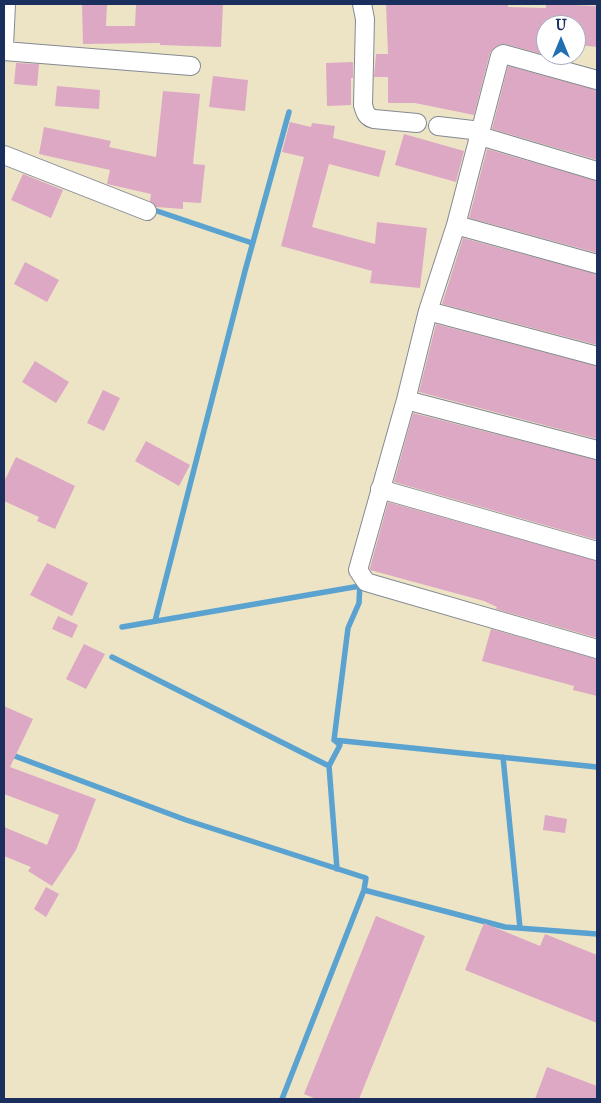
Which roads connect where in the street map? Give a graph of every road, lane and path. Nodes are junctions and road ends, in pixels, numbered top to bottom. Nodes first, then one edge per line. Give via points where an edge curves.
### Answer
1 (6, 4) edge
2 (362, 4) edge
3 (4, 46) edge
4 (4, 51) edge
5 (191, 66) dead end
6 (597, 80) edge
7 (417, 123) dead end
8 (438, 126) dead end
9 (480, 134) junction
10 (4, 155) edge
11 (597, 171) edge
12 (147, 211) dead end
13 (456, 225) junction
14 (597, 264) edge
15 (428, 312) junction
16 (597, 356) edge
17 (406, 400) junction
18 (597, 450) edge
19 (380, 489) junction
20 (597, 551) edge
21 (597, 649) edge

1 - 3 street
2 - 7 street via 365,19 365,113 374,118
4 - 5 street
6 - 9 street via 503,54 498,60
8 - 9 street
9 - 11 street
9 - 13 street
10 - 12 street
13 - 14 street
13 - 15 street
15 - 16 street
15 - 17 street
17 - 18 street
17 - 19 street
19 - 20 street
19 - 21 street via 358,570 366,582

